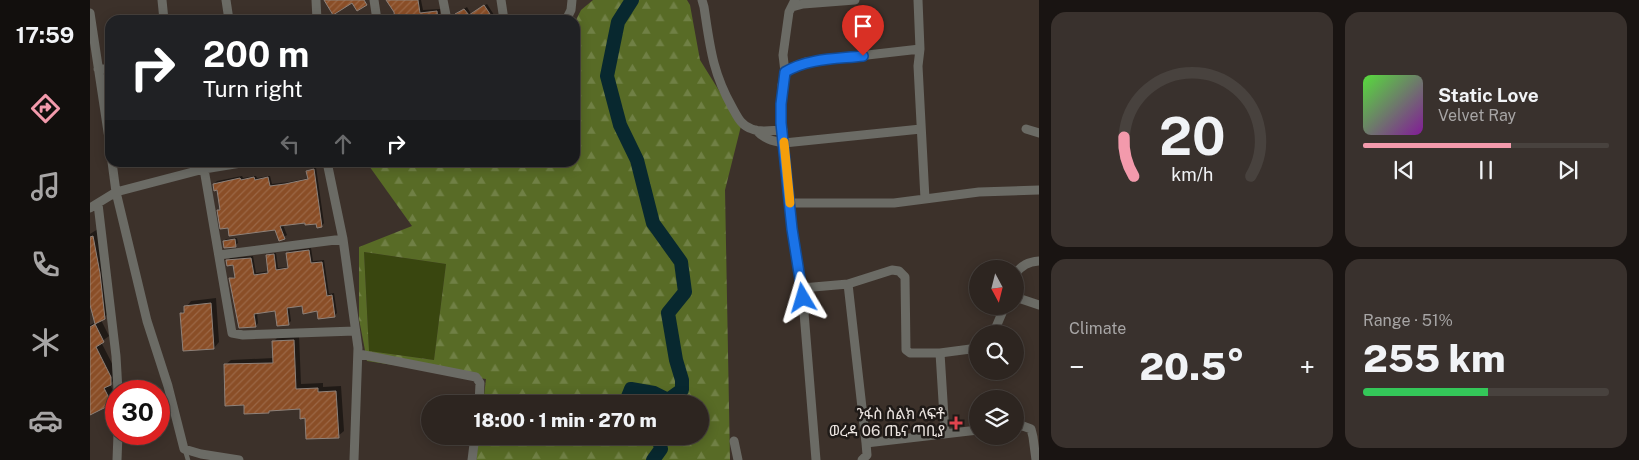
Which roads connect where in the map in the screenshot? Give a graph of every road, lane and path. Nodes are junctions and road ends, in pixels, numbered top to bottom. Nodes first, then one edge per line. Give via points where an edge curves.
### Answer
1 (162, 0) edge
2 (226, 0) edge
3 (316, 0) edge
4 (374, 0) edge
5 (443, 0) edge
6 (501, 0) edge
7 (702, 0) edge
8 (855, 0) edge
9 (918, 0) edge
10 (574, 1) edge
11 (794, 4) edge
12 (90, 13) edge
13 (164, 15) edge
14 (228, 15) edge
15 (317, 15) edge
16 (376, 15) edge
17 (446, 15) edge
18 (503, 15) edge
19 (568, 15) edge
20 (920, 49) junction
21 (98, 69) junction
22 (105, 69) edge
23 (785, 72) junction
24 (105, 111) edge
25 (921, 129) junction
26 (1026, 129) dead end
27 (756, 130) junction
28 (782, 130) junction
29 (1039, 133) edge
30 (784, 143) junction
31 (113, 167) edge
32 (220, 167) edge
33 (328, 167) edge
34 (204, 170) junction
35 (1039, 190) edge
36 (116, 192) junction
37 (925, 198) junction
38 (790, 203) junction
39 (92, 207) edge
40 (343, 239) junction
41 (219, 255) junction
42 (1039, 261) edge
43 (1024, 265) edge
44 (848, 284) junction
45 (802, 288) junction
46 (1024, 300) edge
47 (1039, 306) edge
48 (355, 331) junction
49 (969, 349) edge
50 (940, 353) junction
51 (358, 354) junction
52 (117, 380) edge
53 (479, 395) edge
54 (1024, 426) edge
55 (969, 431) edge
56 (945, 433) junction
57 (734, 441) dead end
58 (866, 443) junction
59 (118, 445) edge
60 (474, 445) edge
61 (184, 449) junction
62 (117, 460) edge
63 (188, 460) edge
64 (239, 460) edge
65 (354, 460) edge
66 (472, 460) edge
67 (738, 460) edge
68 (816, 460) edge
69 (862, 460) edge
70 (1036, 460) edge

1 - 13 street
2 - 14 street
3 - 15 street
4 - 16 street
5 - 17 street
6 - 18 street
7 - 27 street via 717,77 737,117
8 - 11 street
9 - 20 street
10 - 19 street
11 - 23 street via 789,12 783,55
12 - 21 street
20 - 23 street via 806,62
20 - 25 street
21 - 22 street
21 - 24 street
23 - 28 street
25 - 30 street
25 - 37 street
26 - 29 street
27 - 28 street
27 - 30 street via 762,137
28 - 30 street
30 - 38 street
31 - 36 street
32 - 34 street
33 - 40 street
34 - 36 street
34 - 41 street
35 - 37 street
36 - 39 street
36 - 61 street via 147,321
37 - 38 street via 894,203
38 - 45 street
39 - 52 street
40 - 41 street
40 - 48 street
41 - 48 street via 232,333
42 - 43 street
44 - 45 street
44 - 50 street via 892,270 902,274 905,277 906,350
44 - 58 street
45 - 68 street
46 - 47 street
48 - 51 street
49 - 50 street
50 - 56 street
51 - 53 street via 476,377 480,383
51 - 65 street
54 - 70 street via 1030,429 1033,437
55 - 56 street
56 - 58 street
57 - 67 street
58 - 69 street via 867,455
59 - 62 street
60 - 66 street
61 - 63 lane
61 - 64 street

